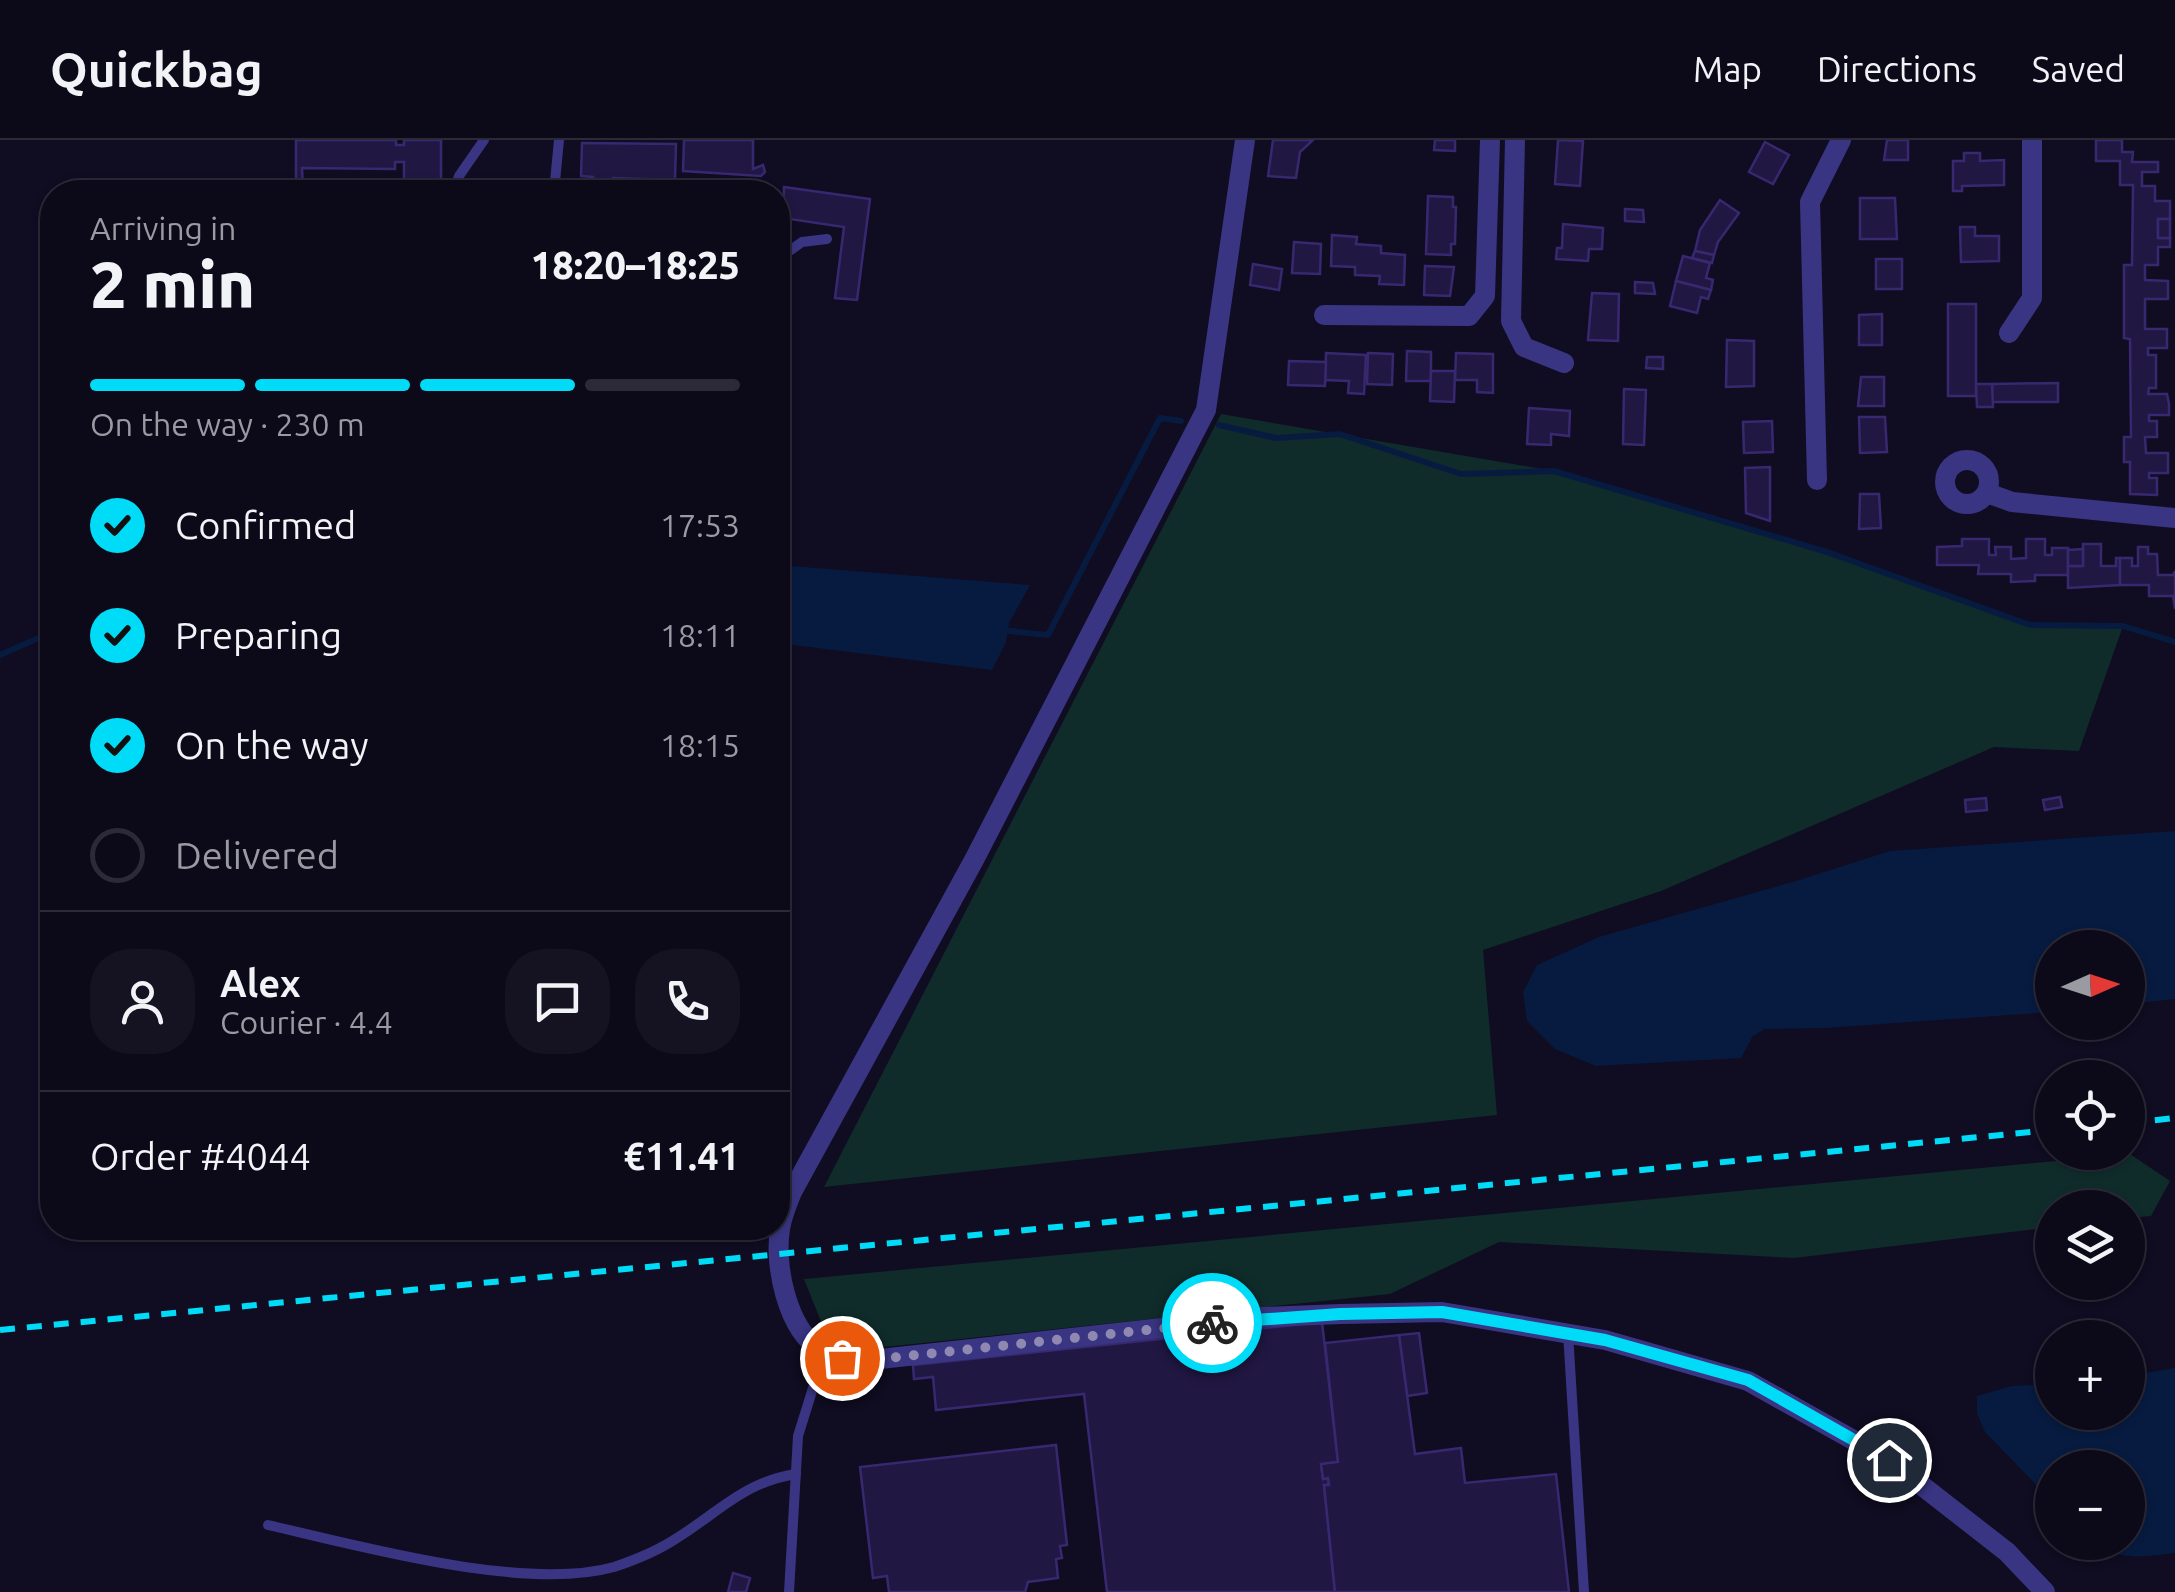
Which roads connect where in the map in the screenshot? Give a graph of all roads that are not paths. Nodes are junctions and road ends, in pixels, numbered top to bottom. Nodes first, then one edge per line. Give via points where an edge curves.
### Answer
1 (484, 140) edge
2 (558, 140) edge
3 (1244, 140) edge
4 (1490, 140) edge
5 (1515, 140) edge
6 (1841, 140) edge
7 (2032, 140) edge
8 (458, 180) edge
9 (555, 180) edge
10 (828, 239) dead end
11 (790, 251) edge
12 (1324, 315) dead end
13 (2009, 334) dead end
14 (1564, 363) dead end
15 (1817, 480) dead end
16 (1987, 492) dead end
17 (2175, 518) edge
18 (790, 1197) edge
19 (780, 1240) edge
20 (1568, 1332) junction
21 (830, 1355) junction
22 (796, 1474) junction
23 (268, 1525) dead end
24 (789, 1592) edge
25 (1584, 1592) edge
26 (2044, 1592) edge

1 - 8 lane
2 - 9 lane
3 - 18 street via 1206,410 974,860
4 - 12 street via 1485,296 1468,316
5 - 14 street via 1511,321 1524,347
6 - 15 street via 1810,202
7 - 13 street via 2032,298
10 - 11 lane
16 - 17 street via 2012,502
19 - 21 street via 786,1292 804,1334
20 - 21 street via 1442,1312 1340,1314 880,1359
20 - 25 lane
20 - 26 street via 1748,1380 1889,1460 2007,1552
21 - 22 lane via 798,1436
22 - 23 lane via 768,1478 674,1540 612,1568 574,1574 476,1572
22 - 24 lane

